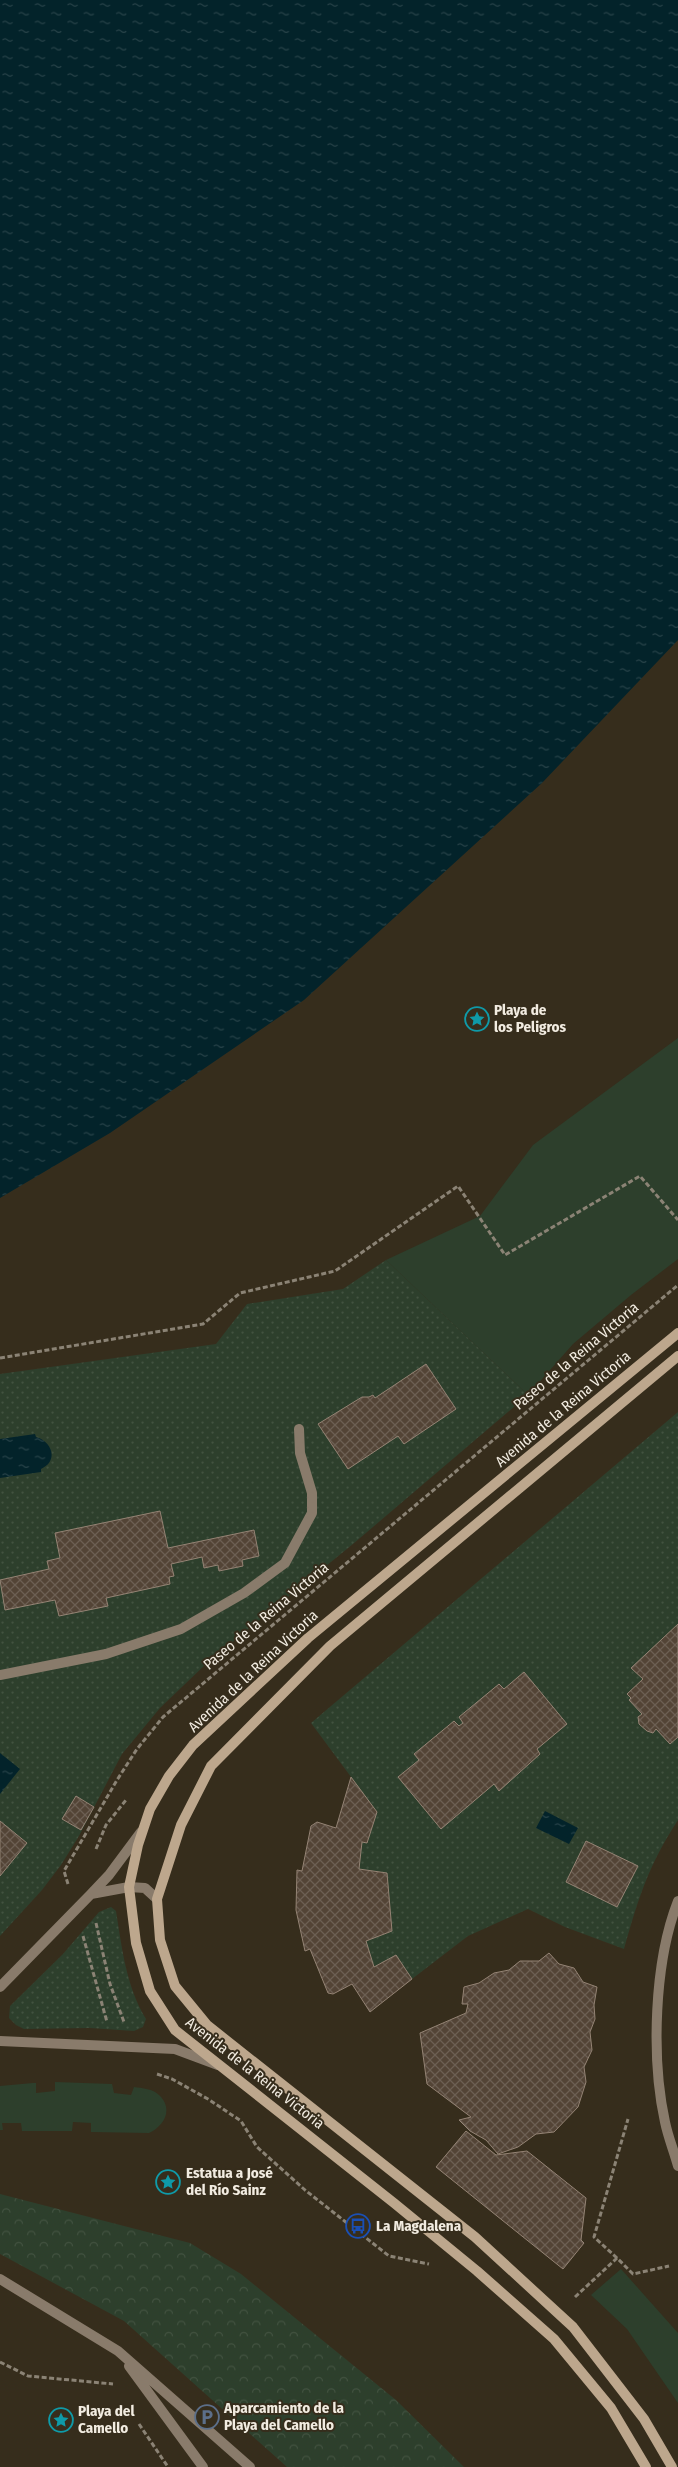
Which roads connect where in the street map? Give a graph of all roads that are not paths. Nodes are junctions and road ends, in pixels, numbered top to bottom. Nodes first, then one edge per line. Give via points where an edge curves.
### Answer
1 (678, 1333) edge
2 (678, 1356) edge
3 (299, 1429) dead end
4 (0, 1675) edge
5 (143, 1829) junction
6 (129, 1886) junction
7 (91, 1894) junction
8 (157, 1899) junction
9 (678, 1901) edge
10 (0, 1988) edge
11 (0, 2041) edge
12 (225, 2068) junction
13 (678, 2166) edge
14 (0, 2278) edge
15 (118, 2350) junction
16 (203, 2467) edge
17 (250, 2467) edge
18 (646, 2467) edge
19 (672, 2467) edge

1 - 5 main road, Avenida de la Reina Victoria via 308,1638 194,1745 169,1776 150,1809
2 - 8 main road, Avenida de la Reina Victoria via 330,1646 211,1766 181,1825
3 - 4 street via 300,1452 312,1493 312,1513 285,1563 244,1593 180,1629 106,1654
5 - 6 main road, Avenida de la Reina Victoria
5 - 7 street
6 - 7 street
6 - 8 street via 145,1888
6 - 12 main road, Avenida de la Reina Victoria via 136,1943 150,1991 175,2030
7 - 10 street
8 - 19 main road, Avenida de la Reina Victoria via 160,1940 175,1986 207,2025 474,2237 573,2327 644,2419
9 - 13 street via 664,1947 658,1989 657,2032 665,2122
11 - 12 street via 175,2050
12 - 18 main road, Avenida de la Reina Victoria via 477,2271 554,2339 611,2408
14 - 15 street
15 - 16 street
15 - 17 street

